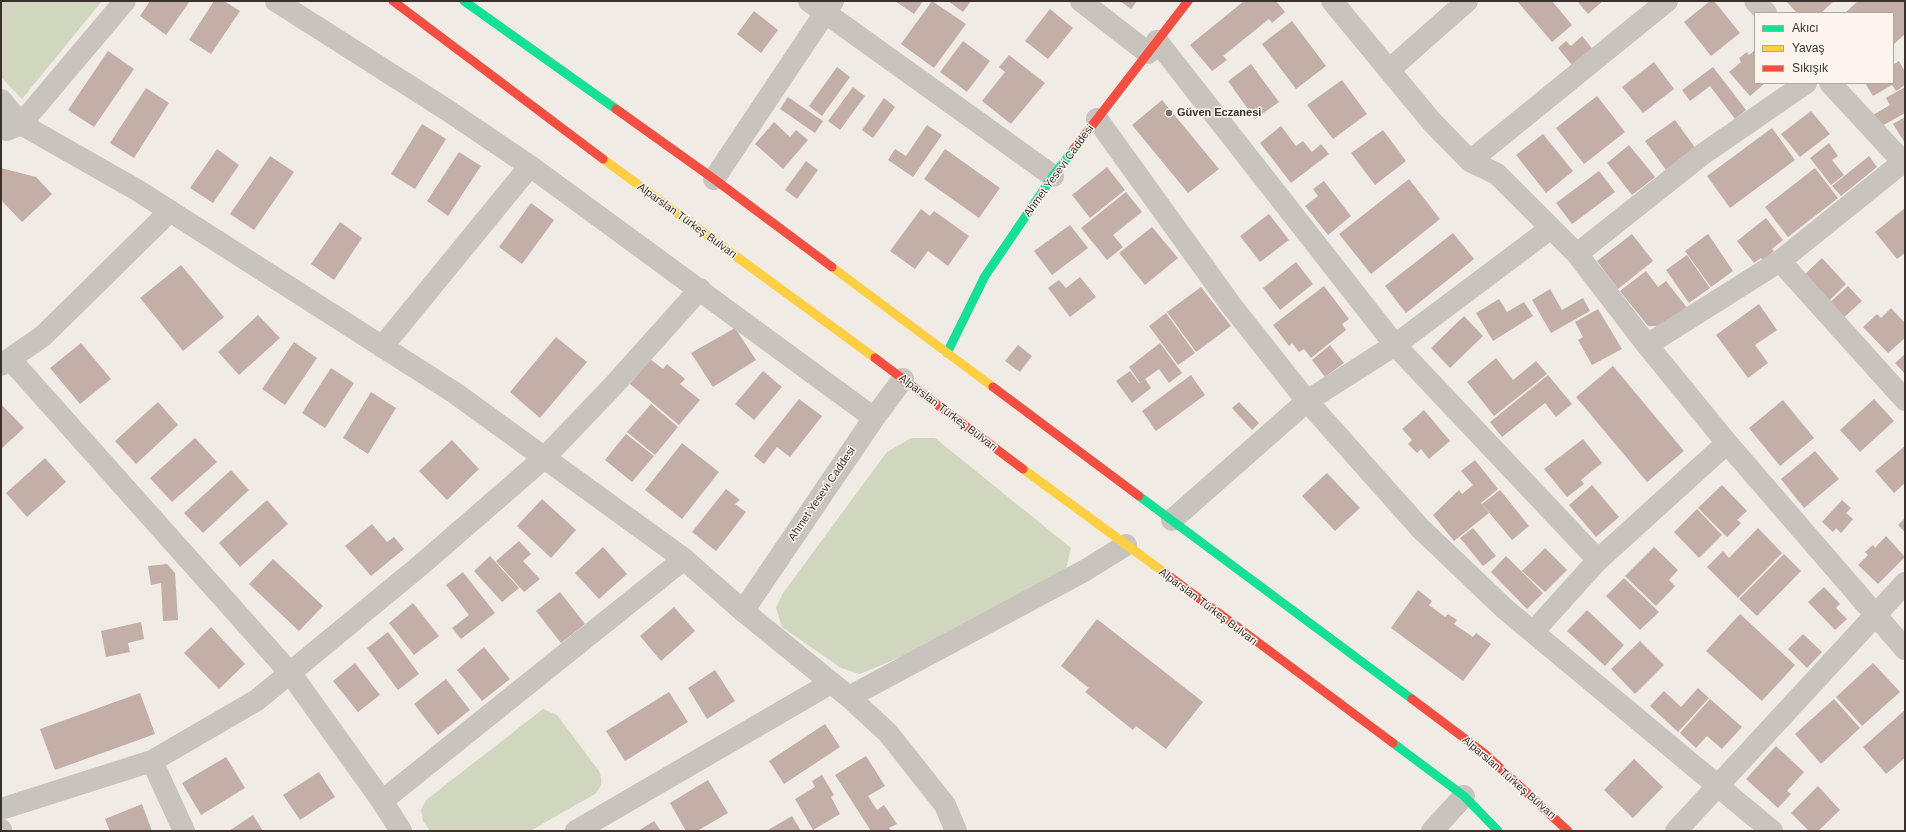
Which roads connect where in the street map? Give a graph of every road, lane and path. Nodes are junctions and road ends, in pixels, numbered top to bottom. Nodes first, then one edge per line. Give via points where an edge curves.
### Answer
1 (125, 1) edge
2 (276, 1) edge
3 (393, 1) edge
4 (464, 1) edge
5 (1081, 1) edge
6 (1188, 1) edge
7 (1332, 1) edge
8 (1467, 1) edge
9 (1667, 1) edge
10 (1755, 1) edge
11 (822, 5) edge
12 (1765, 12) edge
13 (1153, 47) junction
14 (1389, 70) junction
15 (1805, 84) edge
16 (1831, 84) edge
17 (1, 100) edge
18 (1097, 119) junction
19 (11, 126) edge
20 (1470, 161) junction
21 (1904, 163) edge
22 (530, 166) junction
23 (1053, 176) junction
24 (714, 179) junction
25 (170, 212) junction
26 (1551, 228) junction
27 (1577, 254) junction
28 (1780, 261) junction
29 (700, 290) junction
30 (1647, 345) junction
31 (1395, 346) junction
32 (382, 347) junction
33 (947, 353) junction
34 (6, 362) edge
35 (903, 379) junction
36 (1905, 400) edge
37 (1307, 401) junction
38 (874, 418) junction
39 (1727, 443) junction
40 (544, 458) junction
41 (1172, 520) junction
42 (1126, 545) junction
43 (684, 559) junction
44 (1598, 560) junction
45 (1905, 583) edge
46 (743, 611) junction
47 (1875, 614) junction
48 (1533, 632) junction
49 (1905, 649) edge
50 (291, 674) junction
51 (831, 682) junction
52 (849, 697) junction
53 (152, 761) junction
54 (1717, 787) junction
55 (1464, 796) junction
56 (382, 801) junction
57 (1, 809) edge
58 (184, 831) edge
59 (402, 831) edge
60 (576, 831) edge
61 (955, 831) edge
62 (1432, 831) edge
63 (1498, 831) edge
64 (1568, 831) edge
65 (1676, 831) edge
66 (1772, 831) edge

1 - 19 street
2 - 22 street
3 - 35 main road, Alparslan Türkeş Bulvarı
4 - 24 main road, Alparslan Türkeş Bulvarı
5 - 13 street
6 - 13 main road, Ahmet Yesevi Caddesi
7 - 14 street
8 - 14 street
9 - 20 street
10 - 12 street
11 - 23 street
11 - 24 street
13 - 18 main road, Ahmet Yesevi Caddesi
13 - 31 street
14 - 20 street via 1432,122
15 - 27 street via 1703,154
16 - 21 street
17 - 19 street
18 - 23 main road, Ahmet Yesevi Caddesi
18 - 37 street via 1231,305
19 - 25 street via 137,190
20 - 26 street via 1497,174
21 - 28 street
22 - 29 street
22 - 32 street
23 - 33 main road, Ahmet Yesevi Caddesi via 984,276
24 - 33 main road, Alparslan Türkeş Bulvarı
25 - 32 street
25 - 34 street via 43,336
26 - 27 street
26 - 31 street
27 - 30 street
28 - 30 street
28 - 36 street
29 - 38 street
29 - 40 street
30 - 39 street
31 - 37 street
31 - 44 street
32 - 40 street via 455,393
33 - 41 main road, Alparslan Türkeş Bulvarı
34 - 50 street
35 - 38 street, Ahmet Yesevi Caddesi
35 - 42 main road, Alparslan Türkeş Bulvarı
37 - 41 street
37 - 48 street via 1420,528 1505,609
38 - 46 street, Ahmet Yesevi Caddesi
39 - 44 street
39 - 47 street
40 - 43 street
40 - 50 street
41 - 64 main road, Alparslan Türkeş Bulvarı via 1484,753
42 - 52 street via 1084,571
42 - 55 main road, Alparslan Türkeş Bulvarı
43 - 46 street
43 - 56 street
44 - 48 street
45 - 47 street
46 - 51 street
47 - 49 street
47 - 54 street
48 - 54 street
50 - 53 street via 257,700
50 - 56 street
51 - 52 street
51 - 60 street
52 - 61 street via 888,734 945,805
53 - 57 street
53 - 58 street
54 - 65 street
54 - 66 street
55 - 62 street
55 - 63 main road, Alparslan Türkeş Bulvarı
56 - 59 street

